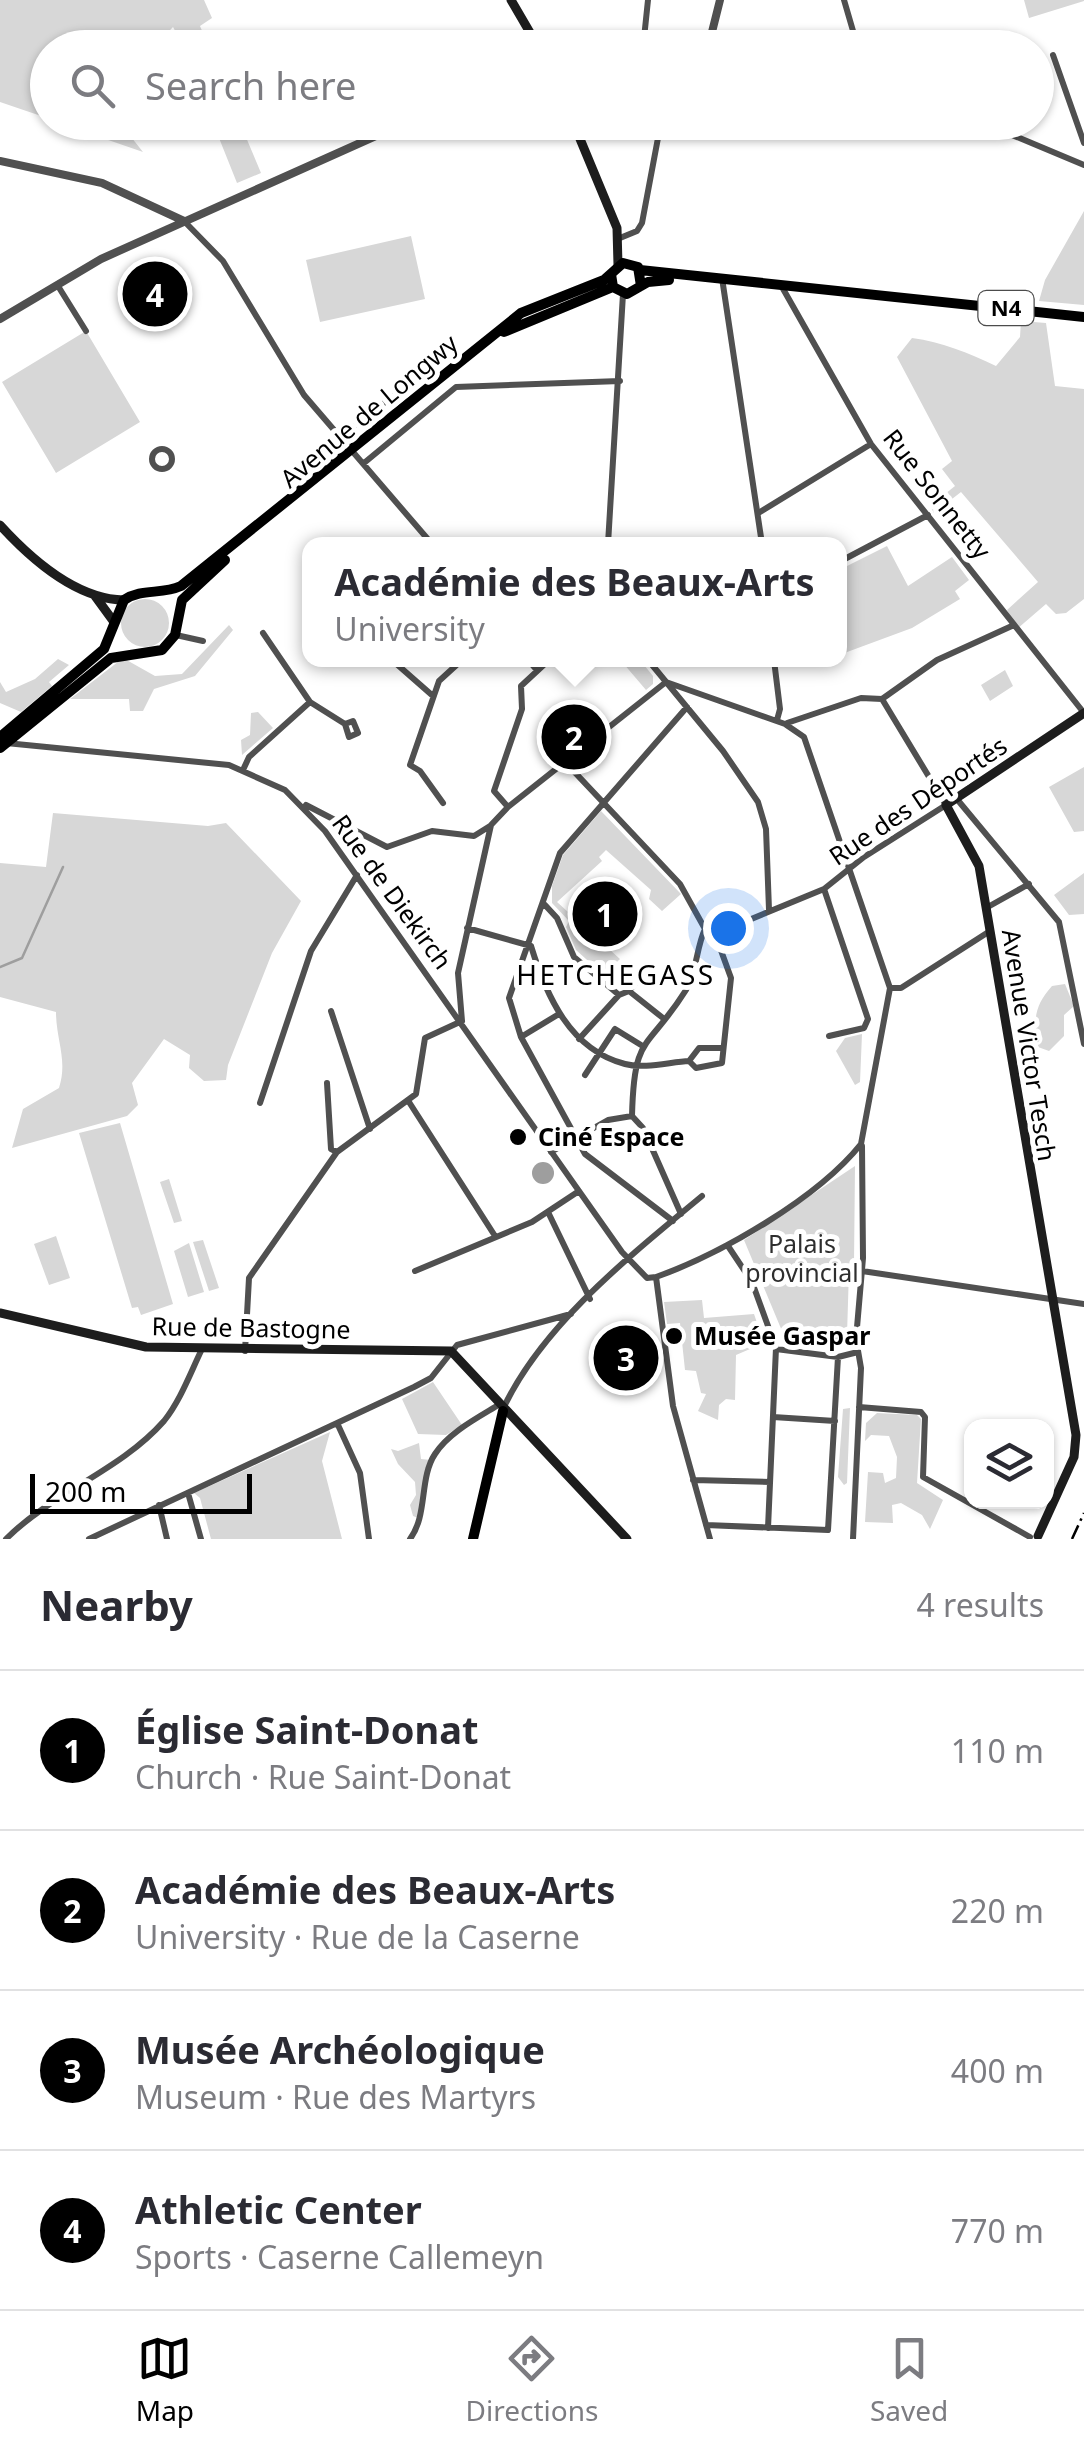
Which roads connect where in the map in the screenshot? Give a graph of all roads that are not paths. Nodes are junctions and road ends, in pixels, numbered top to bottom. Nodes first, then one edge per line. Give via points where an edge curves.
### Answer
1 (511, 0) edge
2 (648, 0) edge
3 (720, 0) edge
4 (844, 0) edge
5 (528, 30) edge
6 (644, 30) edge
7 (712, 30) edge
8 (853, 30) edge
9 (1054, 57) edge
10 (366, 140) edge
11 (581, 140) edge
12 (658, 140) edge
13 (1024, 140) edge
14 (1084, 142) edge
15 (0, 161) edge
16 (1084, 165) edge
17 (184, 221) junction
18 (620, 238) junction
19 (636, 266) junction
20 (615, 269) junction
21 (724, 280) junction
22 (781, 285) junction
23 (58, 286) junction
24 (628, 290) junction
25 (1084, 317) edge
26 (0, 319) edge
27 (86, 332) dead end
28 (490, 338) junction
29 (428, 369) dead end
30 (620, 381) junction
31 (343, 439) junction
32 (871, 444) junction
33 (363, 462) junction
34 (760, 512) junction
35 (274, 515) junction
36 (928, 515) junction
37 (0, 525) edge
38 (426, 537) edge
39 (609, 537) edge
40 (762, 537) edge
41 (847, 558) edge
42 (93, 594) junction
43 (156, 594) junction
44 (124, 600) junction
45 (176, 616) junction
46 (1014, 625) junction
47 (115, 627) junction
48 (264, 633) dead end
49 (174, 635) junction
50 (203, 640) dead end
51 (132, 652) junction
52 (400, 667) edge
53 (450, 667) edge
54 (539, 667) edge
55 (654, 667) edge
56 (775, 667) edge
57 (536, 669) joint
58 (666, 682) junction
59 (64, 690) junction
60 (434, 696) junction
61 (882, 699) junction
62 (310, 702) junction
63 (687, 707) junction
64 (1084, 713) edge
65 (776, 720) junction
66 (345, 724) dead end
67 (786, 724) junction
68 (0, 742) edge
69 (564, 762) junction
70 (243, 770) junction
71 (956, 798) junction
72 (302, 803) junction
73 (442, 803) dead end
74 (602, 803) junction
75 (946, 805) junction
76 (508, 806) junction
77 (968, 814) junction
78 (335, 821) junction
79 (957, 822) junction
80 (491, 825) junction
81 (325, 831) junction
82 (869, 856) junction
83 (850, 868) junction
84 (356, 875) junction
85 (854, 882) junction
86 (1028, 884) junction
87 (824, 890) junction
88 (545, 905) junction
89 (986, 908) junction
90 (770, 910) junction
91 (467, 928) junction
92 (705, 929) junction
93 (990, 932) junction
94 (715, 934) junction
95 (530, 946) junction
96 (656, 968) dead end
97 (890, 988) junction
98 (629, 991) junction
99 (619, 994) junction
100 (331, 1011) dead end
101 (559, 1014) junction
102 (663, 1018) junction
103 (462, 1021) junction
104 (829, 1036) dead end
105 (521, 1037) junction
106 (580, 1038) junction
107 (1084, 1044) edge
108 (641, 1046) junction
109 (720, 1048) junction
110 (598, 1050) junction
111 (689, 1061) junction
112 (633, 1064) junction
113 (585, 1074) dead end
114 (327, 1083) dead end
115 (409, 1102) junction
116 (260, 1103) dead end
117 (632, 1116) junction
118 (370, 1129) junction
119 (576, 1137) junction
120 (862, 1144) junction
121 (337, 1152) junction
122 (551, 1152) junction
123 (846, 1163) junction
124 (864, 1163) junction
125 (580, 1191) junction
126 (702, 1196) dead end
127 (548, 1212) junction
128 (680, 1214) junction
129 (673, 1221) junction
130 (495, 1236) junction
131 (728, 1246) junction
132 (630, 1261) junction
133 (415, 1270) dead end
134 (862, 1271) junction
135 (656, 1277) junction
136 (590, 1299) junction
137 (1051, 1299) junction
138 (1084, 1304) edge
139 (0, 1313) edge
140 (570, 1314) junction
141 (776, 1348) junction
142 (200, 1351) junction
143 (244, 1351) junction
144 (451, 1351) junction
145 (858, 1352) junction
146 (838, 1357) junction
147 (501, 1407) junction
148 (860, 1407) junction
149 (773, 1417) junction
150 (835, 1421) junction
151 (338, 1425) junction
152 (693, 1480) junction
153 (770, 1482) junction
154 (188, 1493) junction
155 (159, 1505) junction
156 (706, 1526) junction
157 (768, 1528) junction
158 (1035, 1538) edge
159 (6, 1539) edge
160 (89, 1539) edge
161 (167, 1539) edge
162 (202, 1539) edge
163 (369, 1539) edge
164 (413, 1539) edge
165 (473, 1539) edge
166 (627, 1539) edge
167 (710, 1539) edge
168 (853, 1539) edge

1 - 5 main road
2 - 6 street
3 - 7 street
4 - 8 street
9 - 14 street
10 - 17 street
11 - 18 main road
12 - 18 street via 642,223
13 - 16 street
15 - 17 street via 102,183
17 - 23 street
17 - 31 street via 224,261 288,371
18 - 19 main road
18 - 20 main road
19 - 20 main road, N4
19 - 21 main road, Avenue de Longwy / N4
19 - 24 main road
20 - 24 main road
20 - 28 main road, Avenue de Longwy / N4 via 521,313
21 - 22 main road, Avenue de Longwy / N4
21 - 24 main road, Avenue de Longwy / N4 via 661,279
21 - 34 street
22 - 25 main road, Avenue de Longwy / N4
22 - 32 street, Rue Sonnetty
23 - 26 street
23 - 27 street
24 - 28 main road, Avenue de Longwy / N4
24 - 30 street
28 - 35 main road, Avenue de Longwy / N4
29 - 31 street
30 - 33 street via 460,386
30 - 39 street
31 - 33 street
32 - 34 street
32 - 36 street, Rue Sonnetty
33 - 38 street
34 - 40 street
35 - 43 main road, N4 via 181,586
35 - 45 main road, N4 via 186,595
36 - 41 street
36 - 46 street, Rue Sonnetty
37 - 42 main road via 30,554
42 - 44 main road
42 - 47 main road
43 - 44 main road, N4
43 - 45 main road
44 - 47 main road
45 - 49 main road
46 - 61 street via 938,660
46 - 64 street, Rue Sonnetty
47 - 51 main road
47 - 59 main road via 104,650
48 - 62 street
49 - 50 street
49 - 51 main road via 152,654
51 - 59 main road via 111,658
52 - 60 street
53 - 60 street
54 - 57 street
55 - 58 street
56 - 65 street
57 - 76 street via 522,686 522,709 494,791
58 - 63 street
58 - 65 street
58 - 69 street
59 - 68 main road
60 - 73 street via 410,765
61 - 67 street via 861,698
61 - 75 street
62 - 66 street
62 - 70 street
63 - 74 street
63 - 90 street via 758,802 766,828
64 - 71 main road, Rue des Déportés
65 - 67 street
67 - 83 street via 804,737 812,754
68 - 70 street, Rue de Diekirch via 183,758
69 - 74 street
69 - 76 street
70 - 72 street, Rue de Diekirch
71 - 75 main road, Rue des Déportés
71 - 77 street
72 - 78 street
72 - 81 street, Rue de Diekirch
74 - 88 street via 560,853
74 - 92 street via 680,884
75 - 79 main road, Avenue Victor Tesch
75 - 82 street, Rue des Déportés
76 - 80 street
77 - 79 street
77 - 86 street
78 - 80 street via 386,847 432,830 480,835
78 - 81 street
79 - 89 main road, Avenue Victor Tesch via 979,866
80 - 91 street
81 - 84 street, Rue de Diekirch
82 - 83 street, Rue des Déportés
82 - 85 street via 857,866
83 - 85 street
83 - 87 street, Rue des Déportés
84 - 103 street, Rue de Diekirch
84 - 116 street via 311,952
85 - 97 street
86 - 89 street
86 - 107 street via 1059,922
87 - 90 street, Rue des Déportés
87 - 104 street via 868,1019 864,1028
88 - 95 street
88 - 99 street via 574,957
89 - 93 main road, Avenue Victor Tesch
90 - 94 street, Rue des Déportés
91 - 95 street
91 - 103 street via 458,972
92 - 94 street
92 - 102 street via 688,986
93 - 97 street via 901,988
93 - 137 main road, Avenue Victor Tesch
94 - 109 street via 731,978
95 - 101 street
95 - 105 street via 508,998
96 - 98 street
97 - 120 street
98 - 99 street
98 - 102 street
99 - 106 street
100 - 118 street
101 - 105 street
101 - 106 street
102 - 108 street
103 - 115 street via 425,1038 419,1083
103 - 122 street, Rue de Diekirch
105 - 119 street
106 - 110 street
108 - 110 street via 615,1029
108 - 112 street
109 - 111 street via 699,1048
109 - 111 street via 717,1067 696,1068
110 - 112 street
110 - 113 street
111 - 112 street
112 - 117 street
114 - 121 street via 329,1140
115 - 118 street
115 - 130 street
117 - 119 street
117 - 128 street
118 - 121 street
119 - 122 street
119 - 129 street via 585,1154
120 - 123 street
120 - 124 street
121 - 143 street via 246,1282
122 - 125 street, Rue de Diekirch
123 - 124 street
123 - 131 street
124 - 134 street
125 - 127 street
125 - 132 street, Rue de Diekirch
126 - 128 street
127 - 130 street
127 - 136 street
128 - 129 street
129 - 132 street
130 - 133 street
131 - 135 street
131 - 141 street via 752,1282
132 - 135 street via 648,1278
132 - 136 street
134 - 137 street
134 - 145 street
135 - 152 street via 666,1375
136 - 140 street
137 - 138 street
137 - 158 main road, Avenue Victor Tesch via 1077,1450
139 - 142 main road, Rue de Bastogne via 114,1341
140 - 144 street
140 - 147 street via 525,1364
141 - 146 street
141 - 149 street
142 - 143 main road, Rue de Bastogne
142 - 159 street via 155,1430
143 - 144 main road, Rue de Bastogne
144 - 147 main road
144 - 151 street via 430,1378
145 - 146 street
145 - 148 street
146 - 150 street
147 - 164 street via 434,1455
147 - 165 main road
147 - 166 main road
148 - 158 street via 921,1412 926,1480
148 - 168 street
149 - 150 street
149 - 153 street
150 - 157 street via 829,1525 823,1532
151 - 154 street
151 - 163 street via 360,1473
152 - 153 street
152 - 156 street
153 - 157 street
154 - 155 street
154 - 162 street
155 - 160 street
155 - 161 street
156 - 157 street
156 - 167 street

